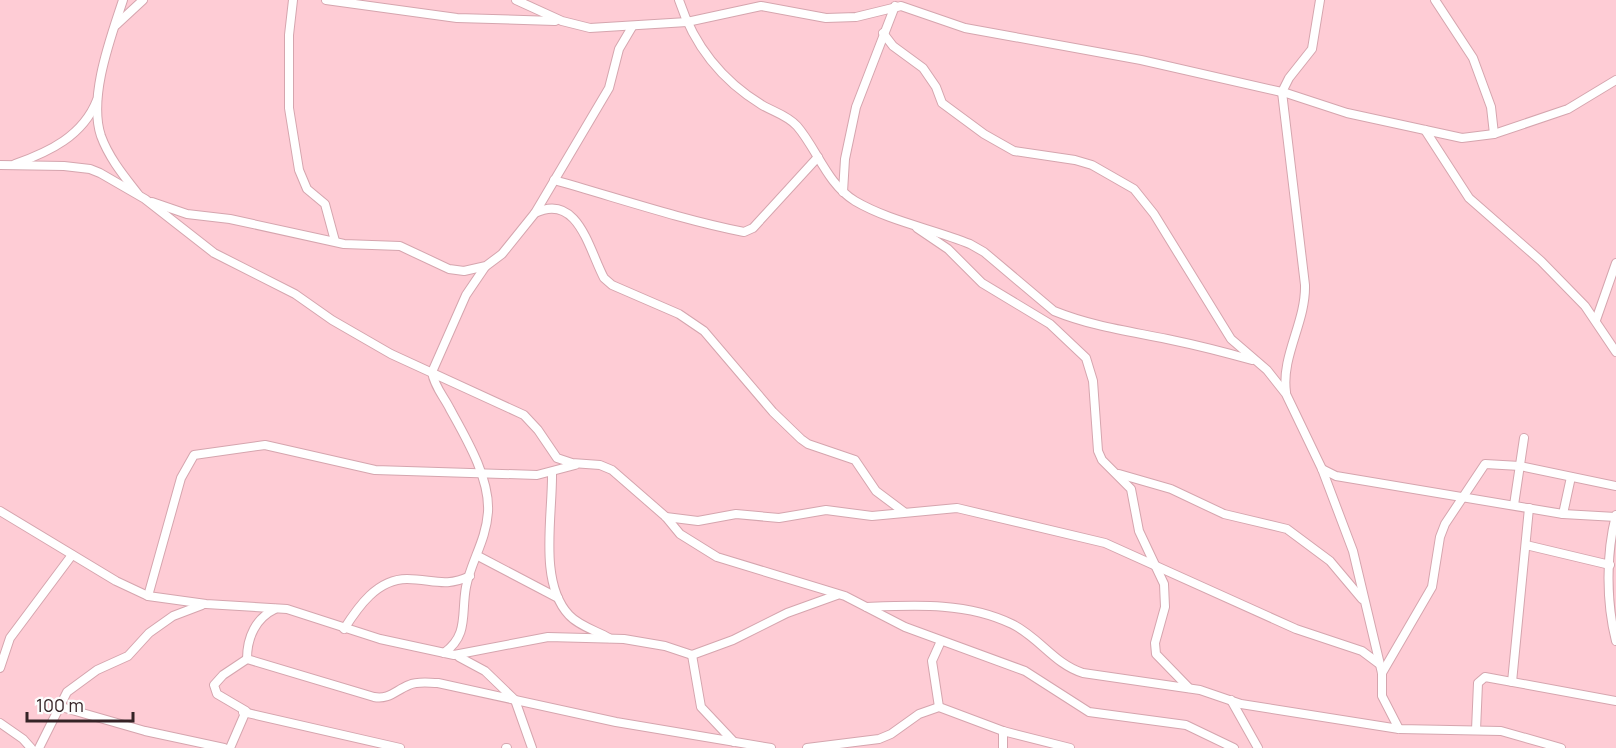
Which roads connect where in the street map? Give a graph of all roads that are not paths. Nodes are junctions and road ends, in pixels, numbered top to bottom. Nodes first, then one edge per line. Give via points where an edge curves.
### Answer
1 (123, 0) edge
2 (143, 0) edge
3 (294, 0) edge
4 (326, 0) edge
5 (516, 0) edge
6 (679, 0) edge
7 (1320, 0) edge
8 (1435, 0) edge
9 (895, 6) junction
10 (562, 21) junction
11 (687, 22) junction
12 (114, 26) junction
13 (632, 27) junction
14 (883, 33) junction
15 (1616, 80) edge
16 (1282, 92) junction
17 (99, 93) junction
18 (1425, 130) junction
19 (1494, 134) junction
20 (818, 157) junction
21 (0, 165) edge
22 (9, 167) junction
23 (554, 180) junction
24 (843, 192) junction
25 (143, 198) junction
26 (535, 213) junction
27 (905, 221) junction
28 (335, 242) junction
29 (1616, 263) edge
30 (486, 266) junction
31 (1596, 320) junction
32 (1616, 352) edge
33 (1257, 362) junction
34 (432, 372) junction
35 (1286, 394) junction
36 (1524, 438) dead end
37 (581, 463) junction
38 (1520, 466) junction
39 (1322, 469) junction
40 (480, 472) junction
41 (552, 472) junction
42 (1119, 474) junction
43 (1571, 477) junction
44 (1616, 486) edge
45 (1462, 496) junction
46 (1514, 505) junction
47 (1529, 508) junction
48 (0, 511) edge
49 (904, 512) junction
50 (1563, 514) junction
51 (666, 517) junction
52 (1616, 517) edge
53 (1526, 545) junction
54 (72, 555) junction
55 (478, 556) junction
56 (1610, 565) junction
57 (1158, 568) junction
58 (470, 576) junction
59 (837, 595) junction
60 (148, 596) junction
61 (558, 598) junction
62 (1365, 603) junction
63 (206, 604) junction
64 (866, 607) junction
65 (278, 608) junction
66 (1613, 622) edge
67 (344, 629) junction
68 (610, 639) junction
69 (941, 641) junction
70 (1616, 641) edge
71 (444, 653) junction
72 (454, 655) junction
73 (692, 655) junction
74 (247, 659) junction
75 (1378, 663) junction
76 (0, 668) edge
77 (1382, 673) junction
78 (1512, 682) junction
79 (1189, 688) junction
80 (1615, 699) edge
81 (515, 700) junction
82 (1231, 700) junction
83 (58, 706) junction
84 (939, 707) junction
85 (243, 712) junction
86 (0, 723) edge
87 (1399, 729) junction
88 (1476, 730) junction
89 (1003, 731) junction
90 (735, 742) junction
91 (1552, 747) edge
92 (31, 748) edge
93 (39, 748) edge
94 (224, 748) edge
95 (230, 748) edge
96 (400, 748) edge
97 (532, 748) edge
98 (771, 748) edge
99 (807, 748) edge
100 (1003, 748) edge
101 (1070, 748) edge
102 (1232, 748) edge
103 (1258, 748) edge
104 (1561, 748) edge

1 - 12 street
2 - 12 street
3 - 28 street via 289,35 290,108 298,170 307,189 325,204
4 - 10 street via 457,18
5 - 10 street
6 - 11 street
7 - 16 street via 1312,49
8 - 19 street via 1473,58 1491,107
9 - 11 street via 856,16 826,18 761,6
9 - 14 street
9 - 16 street via 913,8 946,24 972,30 1142,60
10 - 13 street via 590,28
11 - 13 street
11 - 20 street via 698,44 723,75 794,123
12 - 17 street
13 - 23 street via 620,49 609,88
14 - 24 street via 850,134
14 - 33 street via 922,68 942,103 1003,146 1084,163 1134,189 1154,214 1226,332
15 - 19 street via 1568,109
16 - 18 street via 1347,113
16 - 35 street via 1305,292 1304,310 1285,371
17 - 22 street via 87,119 63,142
17 - 25 street via 101,135 115,163
18 - 19 street via 1462,138
18 - 31 street via 1469,198 1541,261
20 - 23 street via 753,228 744,232 686,220
20 - 24 street
21 - 22 street
22 - 25 street via 90,169
23 - 26 street
24 - 27 street via 862,205
25 - 28 street via 187,214 230,219
25 - 34 street via 214,253 295,294 391,354
26 - 30 street via 502,254
26 - 49 street via 550,207 569,213 577,221 604,278 679,314 704,331 801,439 855,460 876,491
27 - 33 street via 984,252 1064,315 1110,330 1197,345
27 - 42 street via 948,249 982,283 1050,324 1086,358 1093,381 1098,451 1102,460
28 - 30 street via 400,246 449,269
29 - 31 street
30 - 34 street via 466,295
31 - 32 street
33 - 35 street
34 - 37 street via 524,415 557,458
34 - 40 street
35 - 39 street
36 - 38 street
37 - 41 street
37 - 51 street via 612,470
38 - 43 street
38 - 45 street via 1485,464
38 - 46 street
39 - 45 street via 1336,476
39 - 62 street via 1353,551
40 - 41 street
40 - 55 street via 488,512
40 - 60 street via 375,470 273,445 194,455 181,478
41 - 61 street via 549,549
42 - 57 street via 1131,489 1139,531
42 - 62 street via 1171,489 1224,514 1287,529 1330,561
43 - 44 street
43 - 50 street
45 - 46 street
45 - 77 street via 1440,537 1432,587
46 - 47 street
47 - 50 street
47 - 53 street
48 - 54 street
49 - 51 street via 862,517 826,510 770,518 728,514 698,521
49 - 57 street via 957,508 1088,537
50 - 52 street
51 - 59 street via 688,541 717,557 794,578
52 - 56 street
53 - 56 street
53 - 78 street
54 - 60 street
54 - 76 street via 10,638
55 - 58 street
55 - 61 street
56 - 66 street
57 - 75 street via 1312,636 1362,651
57 - 79 street via 1165,595 1156,654
58 - 67 street via 450,584 408,579 388,584 364,599
58 - 71 street via 460,639
59 - 64 street
59 - 73 street via 787,612
60 - 63 street
61 - 68 street via 575,620
62 - 75 street
63 - 65 street
63 - 83 street via 156,627 128,656 75,685
64 - 69 street
64 - 79 street via 917,605 961,609 1012,624 1070,669
65 - 67 street
65 - 74 street via 256,623
66 - 70 street
67 - 71 street
68 - 72 street via 548,637
68 - 73 street via 665,646
69 - 84 street via 932,661
69 - 102 street via 1025,671 1089,712 1186,725
71 - 72 street
72 - 81 street via 485,671
73 - 90 street via 701,707
74 - 81 street via 383,699 422,682
74 - 85 street via 214,685 217,694 243,707
75 - 77 street
77 - 87 street via 1382,696
78 - 80 street
78 - 88 street via 1481,678
79 - 82 street
81 - 90 street
81 - 97 street
82 - 87 street
82 - 103 street
83 - 93 street
83 - 94 street
84 - 89 street
84 - 99 street via 919,714 879,739
85 - 95 street
85 - 96 street
86 - 92 street
87 - 88 street
88 - 91 street via 1514,734
89 - 100 street
89 - 101 street
90 - 98 street
91 - 104 street

